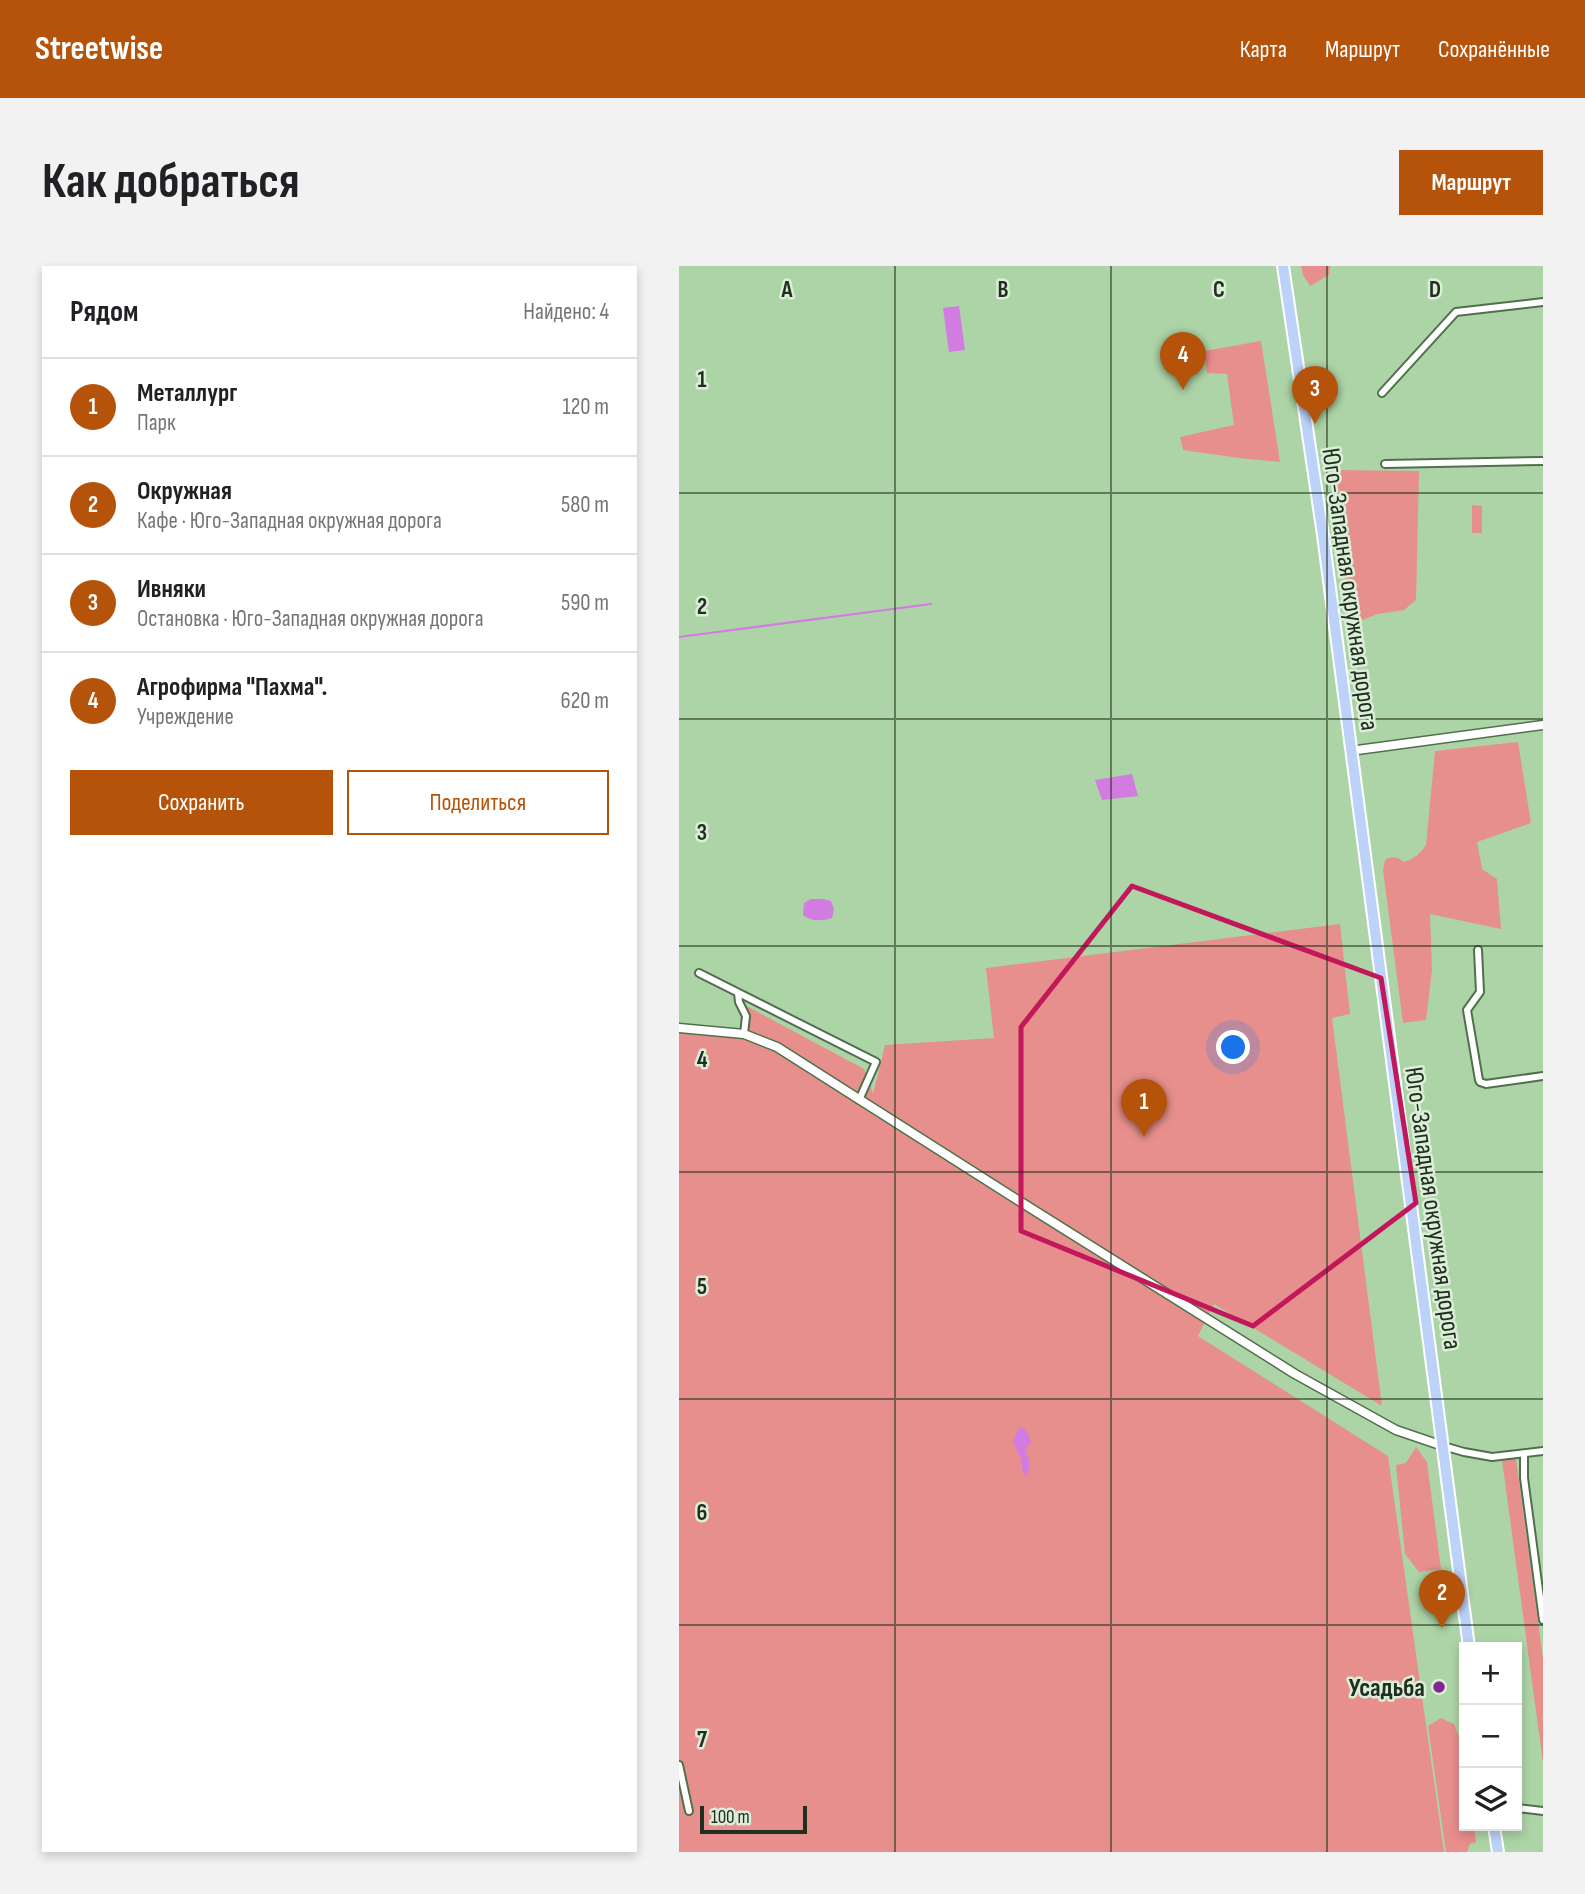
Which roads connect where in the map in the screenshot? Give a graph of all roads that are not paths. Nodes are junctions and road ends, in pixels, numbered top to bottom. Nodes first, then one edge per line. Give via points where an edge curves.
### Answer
1 (1283, 266) edge
2 (1543, 302) edge
3 (1383, 393) dead end
4 (1543, 461) edge
5 (1385, 464) dead end
6 (1543, 725) edge
7 (1350, 751) junction
8 (1478, 950) dead end
9 (699, 973) dead end
10 (738, 993) junction
11 (679, 1028) edge
12 (744, 1034) junction
13 (1543, 1076) edge
14 (859, 1100) junction
15 (1443, 1446) junction
16 (1543, 1451) edge
17 (1524, 1454) junction
18 (1543, 1620) edge
19 (1468, 1642) edge
20 (679, 1765) edge
21 (1522, 1809) edge
22 (689, 1811) dead end
23 (1543, 1811) edge
24 (1495, 1831) edge
25 (1498, 1852) edge

1 - 7 highway, Юго-Западная окружная дорога
2 - 3 street via 1456,312
4 - 5 street
6 - 7 street
7 - 15 highway, Юго-Западная окружная дорога
8 - 13 street via 1481,992 1467,1010 1480,1082
9 - 10 street
10 - 12 street via 745,1016
10 - 14 street via 876,1062
11 - 12 street
12 - 14 street via 777,1046
14 - 15 street via 1295,1374 1396,1430
15 - 17 street via 1492,1457
15 - 19 highway, Юго-Западная окружная дорога
16 - 17 street
17 - 18 street
20 - 22 street
21 - 23 street
24 - 25 highway

